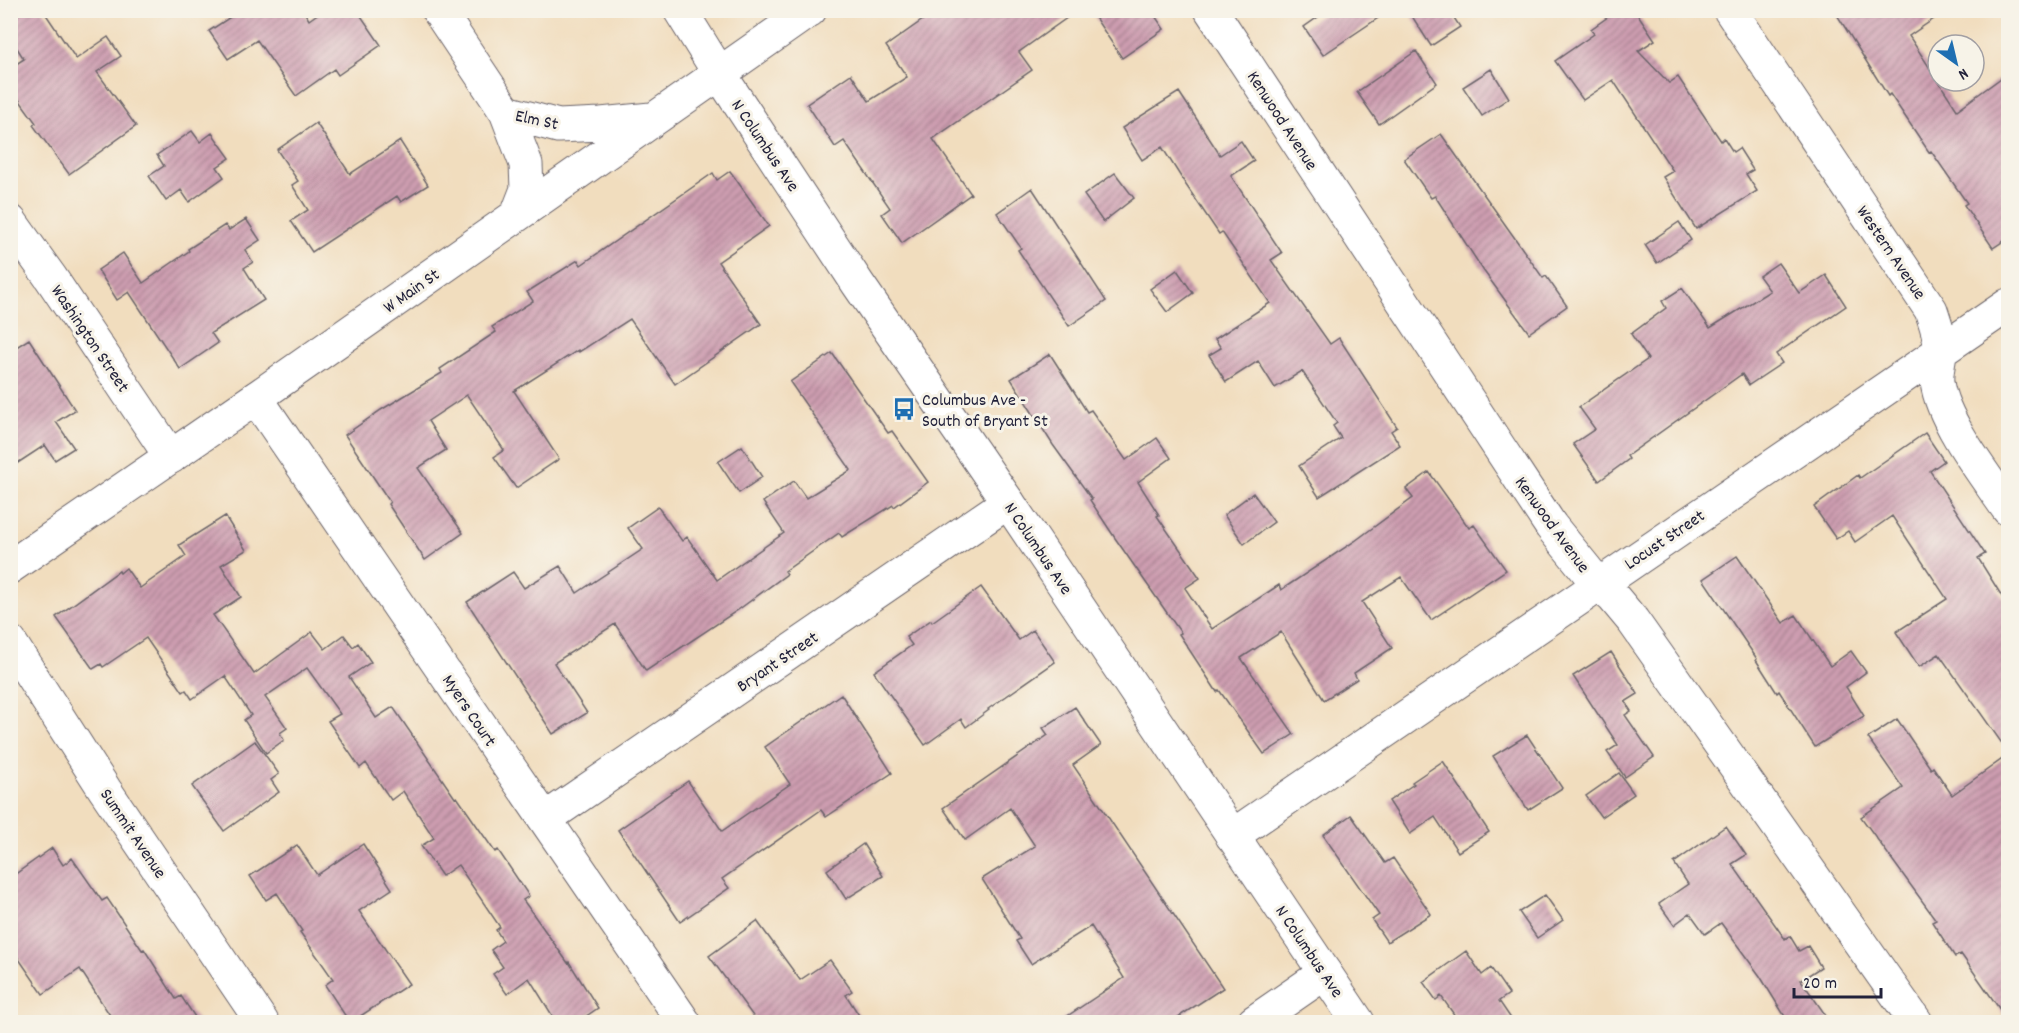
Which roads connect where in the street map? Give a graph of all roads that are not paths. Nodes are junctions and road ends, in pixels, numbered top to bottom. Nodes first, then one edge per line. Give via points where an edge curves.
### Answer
1 (438, 10) edge
2 (680, 10) edge
3 (810, 10) edge
4 (1211, 10) edge
5 (1730, 10) edge
6 (719, 73) junction
7 (506, 112) junction
8 (653, 119) junction
9 (517, 215) junction
10 (10, 221) edge
11 (2008, 305) edge
12 (1940, 352) junction
13 (256, 398) junction
14 (171, 457) junction
15 (1008, 502) junction
16 (2008, 509) edge
17 (10, 567) edge
18 (1598, 584) junction
19 (10, 642) edge
20 (545, 819) junction
21 (1232, 836) junction
22 (1325, 973) junction
23 (262, 1023) edge
24 (684, 1023) edge
25 (1254, 1023) edge
26 (1358, 1023) edge
27 (1916, 1023) edge

1 - 7 street, Elm St
2 - 6 street, N Columbus Ave
3 - 6 street, W Main St
4 - 18 street, Kenwood Avenue via 1551,526
5 - 12 street, Western Avenue via 1931,310 1939,332
6 - 8 street, W Main St
6 - 15 street, N Columbus Ave
7 - 8 street, Elm St via 558,126
7 - 9 street via 526,164 528,189
8 - 9 street, W Main St
9 - 13 street, W Main St
10 - 14 street, Washington Street
11 - 12 street, Locust Street
12 - 16 street, Western Avenue via 1937,381 1945,409 1969,453
12 - 18 street, Locust Street
13 - 14 street, W Main St
13 - 20 street, Myers Court
14 - 17 street, W Main St
15 - 20 street, Bryant Street
15 - 21 street, N Columbus Ave
18 - 21 street, Locust Street
18 - 27 street, Kenwood Avenue via 1633,621
19 - 23 street, Summit Avenue
20 - 24 street, Myers Court
21 - 22 street, N Columbus Ave
22 - 25 street
22 - 26 street, N Columbus Ave

